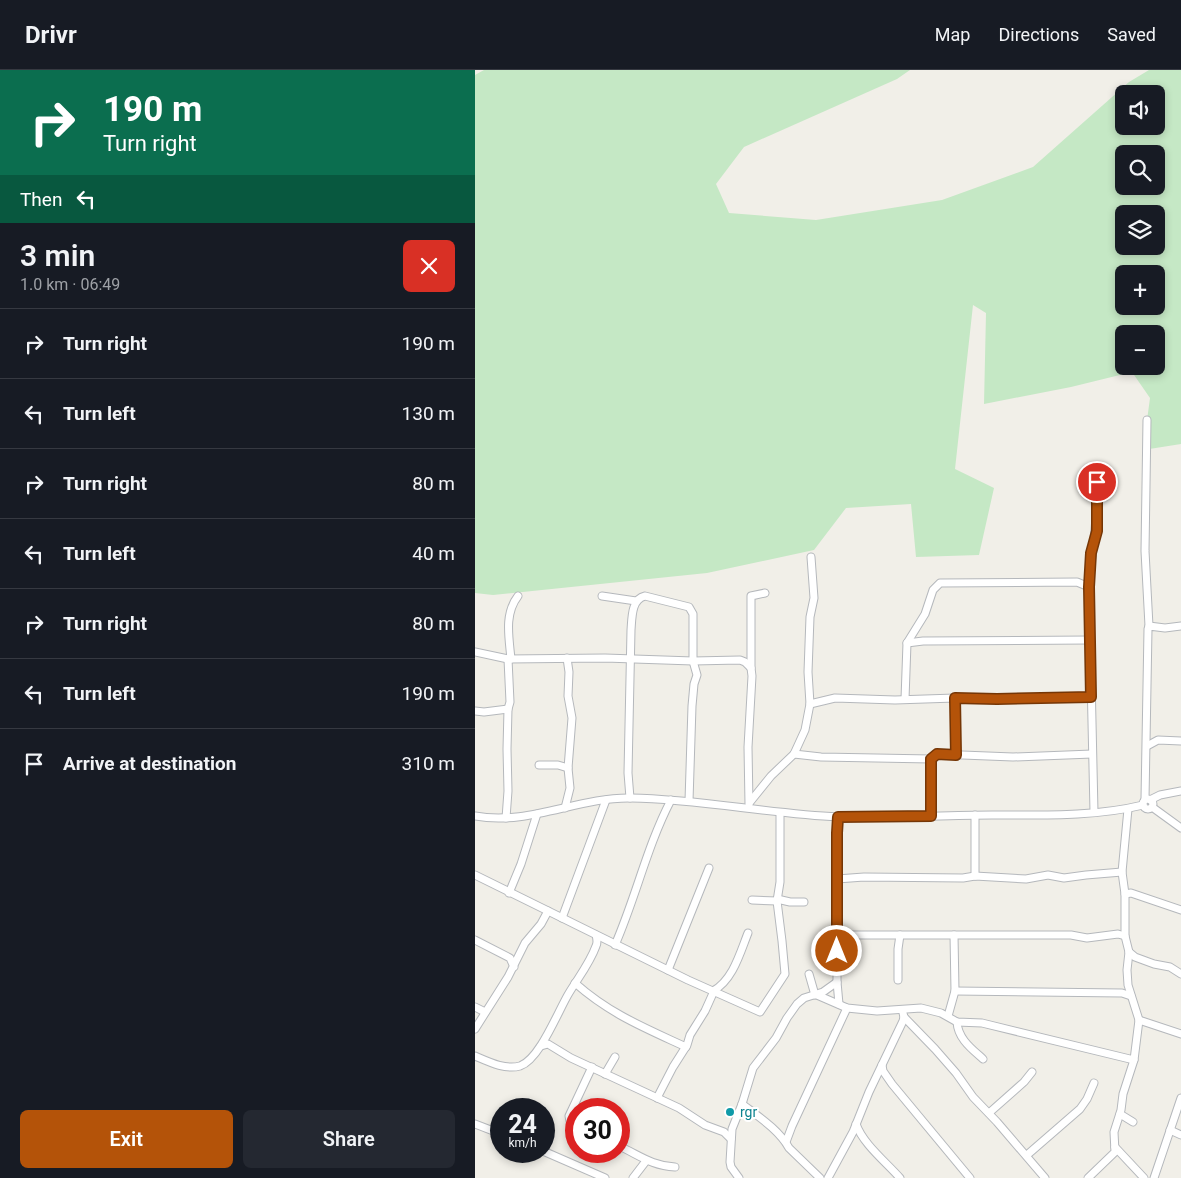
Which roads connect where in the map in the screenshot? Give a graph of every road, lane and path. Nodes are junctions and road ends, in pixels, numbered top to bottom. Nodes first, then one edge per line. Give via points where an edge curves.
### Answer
1 (1147, 420) dead end
2 (1083, 480) dead end
3 (811, 557) dead end
4 (1089, 587) junction
5 (765, 593) dead end
6 (518, 596) dead end
7 (603, 596) dead end
8 (636, 601) junction
9 (1149, 626) junction
10 (1181, 626) edge
11 (1090, 640) junction
12 (907, 643) junction
13 (475, 652) edge
14 (509, 658) junction
15 (567, 658) junction
16 (630, 660) junction
17 (693, 661) junction
18 (751, 668) junction
19 (1091, 697) junction
20 (955, 698) junction
21 (905, 699) junction
22 (810, 704) junction
23 (508, 710) junction
24 (475, 711) edge
25 (1181, 741) edge
26 (1147, 746) junction
27 (794, 754) junction
28 (1092, 754) junction
29 (956, 755) junction
30 (931, 759) junction
31 (539, 765) dead end
32 (568, 768) junction
33 (1181, 791) edge
34 (630, 798) junction
35 (606, 800) junction
36 (671, 800) junction
37 (689, 801) junction
38 (1146, 801) junction
39 (749, 805) junction
40 (565, 808) junction
41 (1128, 808) junction
42 (1093, 812) junction
43 (780, 813) junction
44 (537, 814) junction
45 (975, 815) junction
46 (475, 816) edge
47 (931, 816) junction
48 (838, 817) junction
49 (506, 818) junction
50 (1181, 828) edge
51 (709, 868) dead end
52 (1122, 872) junction
53 (475, 875) edge
54 (975, 876) junction
55 (837, 878) junction
56 (509, 893) junction
57 (1125, 894) junction
58 (752, 900) dead end
59 (777, 900) junction
60 (804, 902) dead end
61 (1181, 910) edge
62 (548, 911) junction
63 (562, 918) junction
64 (748, 933) dead end
65 (596, 935) junction
66 (837, 935) junction
67 (900, 935) junction
68 (954, 936) junction
69 (1125, 936) junction
70 (475, 940) edge
71 (606, 940) junction
72 (597, 944) junction
73 (615, 945) junction
74 (1129, 952) junction
75 (518, 956) junction
76 (510, 958) junction
77 (514, 966) junction
78 (668, 970) junction
79 (809, 974) dead end
80 (1181, 974) edge
81 (897, 980) dead end
82 (837, 982) junction
83 (575, 983) junction
84 (955, 991) junction
85 (711, 992) junction
86 (816, 995) junction
87 (1131, 996) junction
88 (839, 1004) junction
89 (475, 1008) edge
90 (847, 1008) junction
91 (485, 1012) junction
92 (903, 1013) junction
93 (948, 1016) junction
94 (1139, 1020) junction
95 (957, 1022) junction
96 (475, 1029) edge
97 (1181, 1034) edge
98 (545, 1043) junction
99 (686, 1047) junction
100 (475, 1056) edge
101 (615, 1057) dead end
102 (983, 1059) dead end
103 (1134, 1060) junction
104 (882, 1064) junction
105 (591, 1067) junction
106 (1032, 1072) dead end
107 (605, 1074) junction
108 (1094, 1083) dead end
109 (577, 1098) edge
110 (657, 1098) junction
111 (1181, 1098) edge
112 (742, 1104) junction
113 (989, 1113) junction
114 (1120, 1114) junction
115 (1133, 1122) dead end
116 (475, 1124) edge
117 (792, 1126) junction
118 (732, 1129) junction
119 (856, 1129) junction
120 (490, 1130) edge
121 (1170, 1130) junction
122 (723, 1132) junction
123 (777, 1133) junction
124 (1181, 1135) edge
125 (731, 1139) junction
126 (786, 1142) junction
127 (1115, 1147) junction
128 (630, 1150) edge
129 (1027, 1155) junction
130 (555, 1156) edge
131 (646, 1161) junction
132 (675, 1167) dead end
133 (605, 1178) edge
134 (633, 1178) edge
135 (739, 1178) edge
136 (820, 1178) edge
137 (828, 1178) edge
138 (900, 1178) edge
139 (970, 1178) edge
140 (1045, 1178) edge
141 (1087, 1178) edge
142 (1144, 1178) edge
143 (1155, 1178) edge

1 - 9 street via 1145,551
2 - 4 street via 1097,482 1097,531 1091,553
3 - 22 street via 814,598 810,617
4 - 11 street
4 - 12 street via 1077,582 940,583 933,590 925,614
5 - 18 street via 751,596
6 - 14 street via 509,612
7 - 8 street
8 - 16 street
8 - 17 street via 645,596 689,607 693,614
9 - 10 street
9 - 26 street
11 - 12 street via 928,640
11 - 19 street
12 - 21 street
13 - 14 street
14 - 15 street
14 - 23 street
15 - 16 street
15 - 32 street via 572,718
16 - 17 street
16 - 34 street
17 - 18 street via 740,660
17 - 37 street via 697,675 692,706
18 - 39 street
19 - 20 street
19 - 28 street
20 - 21 street
20 - 29 street
21 - 22 street via 835,698
22 - 27 street via 805,730
23 - 24 street
23 - 49 street
25 - 26 street via 1159,740
26 - 38 street
27 - 30 street
27 - 39 street via 771,776
28 - 29 street
28 - 42 street
29 - 30 street via 937,754
30 - 47 street
31 - 32 street
32 - 40 street
33 - 38 street
34 - 35 street
34 - 36 street
35 - 40 street
35 - 63 street
36 - 37 street
36 - 73 street
37 - 39 street
38 - 41 street
38 - 50 street via 1147,809 1152,808
39 - 43 street
40 - 44 street
41 - 42 street
41 - 52 street
42 - 45 street
43 - 48 street
43 - 59 street
44 - 49 street
44 - 56 street
45 - 47 street
45 - 54 street
46 - 49 street
47 - 48 street
48 - 55 street
51 - 78 street
52 - 54 street via 1064,878 1048,875 1026,879
52 - 57 street
53 - 56 street
54 - 55 street
55 - 66 street
56 - 62 street
57 - 61 street
57 - 69 street
58 - 59 street
59 - 60 street
59 - 85 street via 785,974 760,1012
62 - 63 street
62 - 75 street
63 - 65 street
64 - 85 street via 726,980
65 - 71 street
65 - 72 street
66 - 67 street
66 - 82 street
67 - 68 street
67 - 81 street
68 - 69 street
68 - 84 street
69 - 74 street
70 - 76 street
71 - 72 street
71 - 73 street
72 - 83 street
73 - 78 street
74 - 80 street
74 - 87 street via 1127,977
75 - 76 street
75 - 77 street
76 - 77 street
77 - 91 street
78 - 85 street
79 - 86 street
82 - 86 street
82 - 88 street
83 - 98 street
83 - 99 street via 616,1013
84 - 87 street via 1121,993
84 - 93 street
85 - 99 street via 707,1008
86 - 88 street
86 - 112 street via 797,1004 776,1038 758,1059
87 - 94 street
88 - 90 street
89 - 91 street
90 - 92 street
90 - 117 street
91 - 96 street
92 - 93 street via 921,1008
92 - 104 street
92 - 113 street
93 - 95 street
94 - 97 street
94 - 103 street
95 - 102 street via 967,1045
95 - 103 street via 982,1023
98 - 100 street via 531,1059 519,1066 501,1066
98 - 105 street
99 - 110 street
101 - 107 street
103 - 114 street
104 - 119 street
104 - 139 street via 892,1084
105 - 107 street
105 - 109 street
106 - 113 street
107 - 110 street
108 - 129 street via 1080,1108
110 - 122 street
111 - 121 street
112 - 118 street
112 - 123 street
113 - 129 street
114 - 115 street
114 - 127 street via 1114,1132
116 - 120 street
117 - 123 street
117 - 126 street
118 - 122 street
118 - 125 street
119 - 137 street
119 - 138 street
121 - 124 street
121 - 143 street
122 - 125 street
123 - 126 street
125 - 135 street via 731,1167
126 - 136 street
127 - 141 street via 1113,1155
127 - 142 street
128 - 131 street
129 - 140 street
130 - 133 street
131 - 132 street
131 - 134 street

